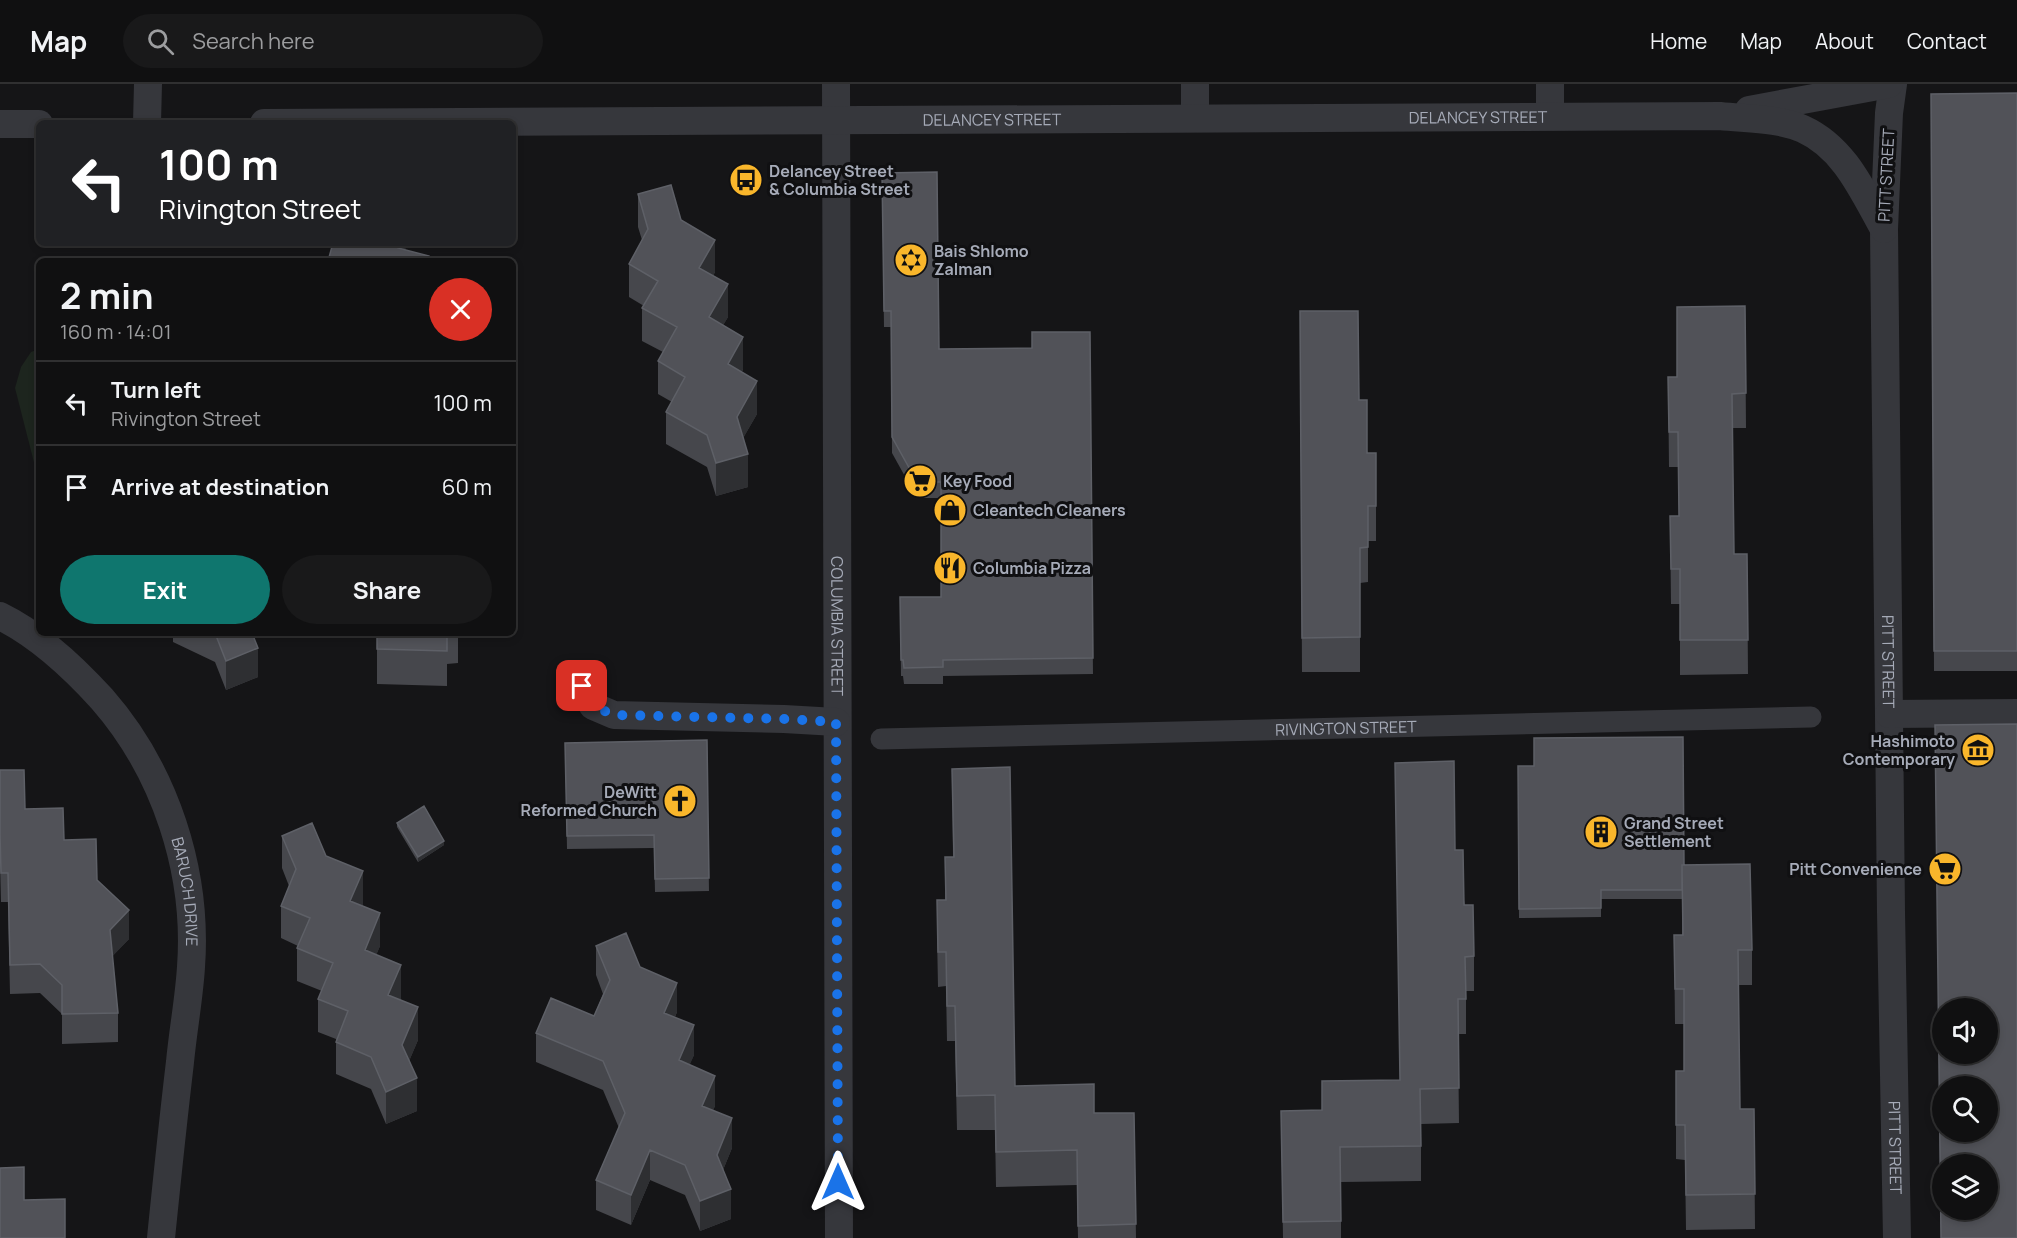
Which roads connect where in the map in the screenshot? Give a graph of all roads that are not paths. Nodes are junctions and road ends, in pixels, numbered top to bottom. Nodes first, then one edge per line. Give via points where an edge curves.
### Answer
1 (148, 84) edge
2 (836, 84) edge
3 (1195, 84) edge
4 (1550, 84) edge
5 (1891, 84) edge
6 (1550, 116) junction
7 (1720, 116) junction
8 (1195, 118) junction
9 (834, 119) junction
10 (147, 120) edge
11 (516, 121) edge
12 (0, 124) edge
13 (36, 124) edge
14 (1884, 229) junction
15 (0, 616) edge
16 (582, 686) dead end
17 (2017, 713) edge
18 (1889, 714) junction
19 (1811, 717) dead end
20 (836, 722) junction
21 (881, 739) dead end
22 (161, 1238) edge
23 (839, 1238) edge
24 (1897, 1238) edge

1 - 10 street
2 - 9 street, COLUMBIA STREET
3 - 8 street
4 - 6 street
5 - 7 street, DELANCEY STREET
5 - 14 street, PITT STREET
6 - 7 street, DELANCEY STREET
6 - 8 street, DELANCEY STREET
7 - 14 street, DELANCEY STREET via 1782,123 1821,139 1848,166
8 - 9 street, DELANCEY STREET
9 - 11 street, DELANCEY STREET
9 - 20 street, COLUMBIA STREET
12 - 13 street
14 - 18 street, PITT STREET
15 - 22 street, BARUCH DRIVE via 48,647 117,716 143,755 166,802 184,860 192,914 191,967
16 - 20 street via 593,706 614,715
17 - 18 street
18 - 24 street, PITT STREET
19 - 21 street, RIVINGTON STREET
20 - 23 street, COLUMBIA STREET

